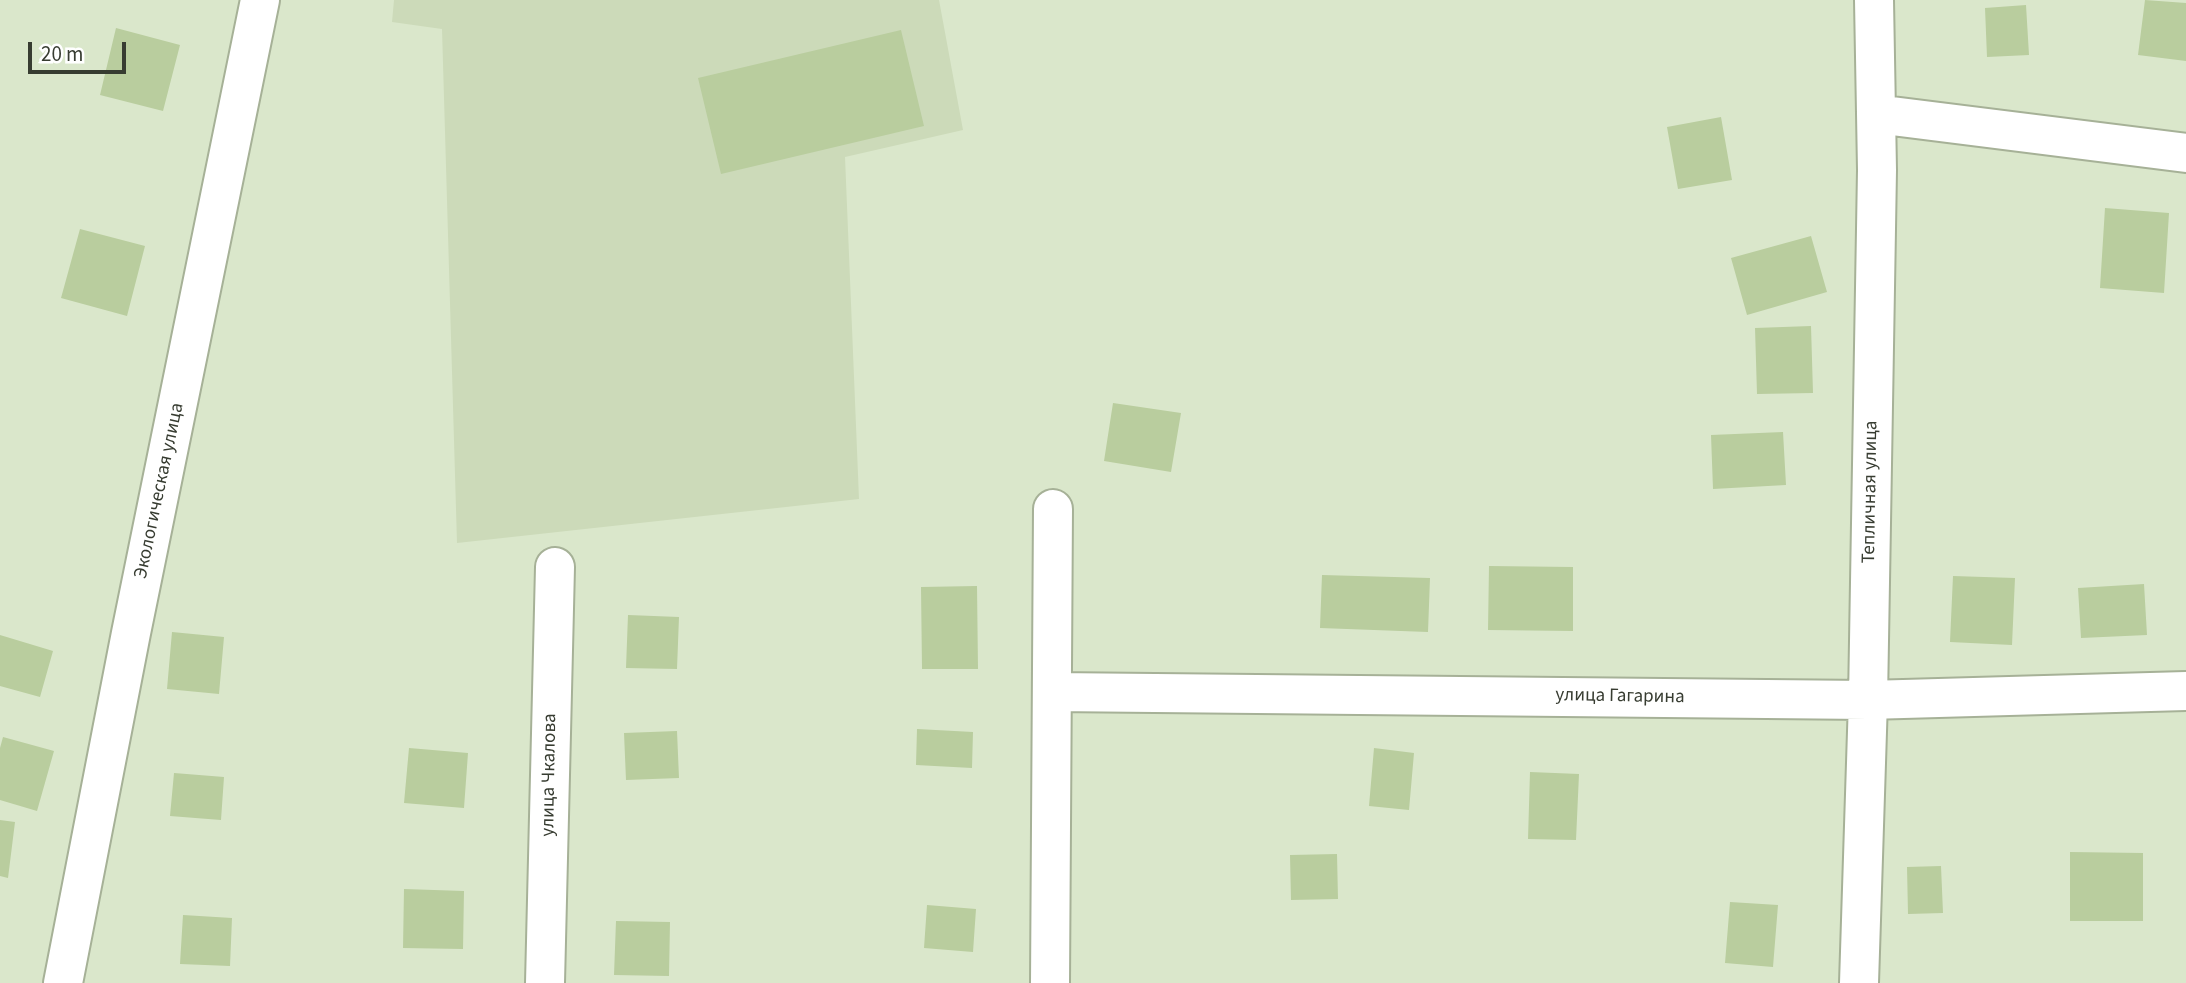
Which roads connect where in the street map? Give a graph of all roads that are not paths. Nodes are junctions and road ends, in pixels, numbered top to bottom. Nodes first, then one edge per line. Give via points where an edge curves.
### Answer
1 (260, 0) edge
2 (1874, 0) edge
3 (1876, 114) junction
4 (2186, 153) edge
5 (1053, 509) dead end
6 (555, 567) dead end
7 (2186, 691) edge
8 (1053, 692) junction
9 (1868, 700) junction
10 (62, 983) edge
11 (545, 983) edge
12 (1050, 983) edge
13 (1859, 983) edge

1 - 10 street, Экологическая улица
2 - 3 street, Тепличная улица
3 - 4 street
3 - 9 street, Тепличная улица
5 - 8 street
6 - 11 street, улица Чкалова
7 - 9 street, улица Гагарина
8 - 9 street, улица Гагарина
8 - 12 street
9 - 13 street, Тепличная улица

